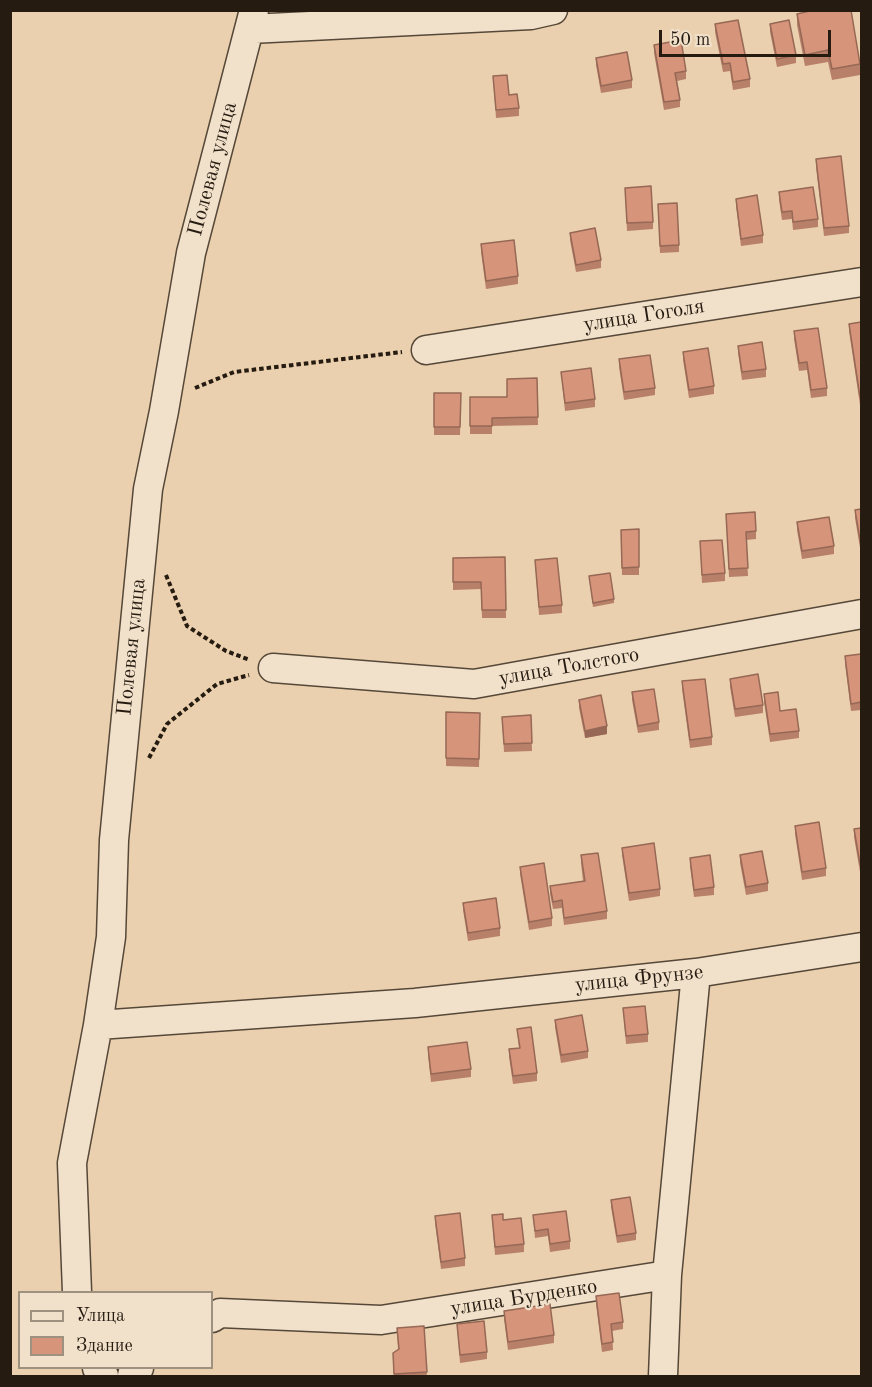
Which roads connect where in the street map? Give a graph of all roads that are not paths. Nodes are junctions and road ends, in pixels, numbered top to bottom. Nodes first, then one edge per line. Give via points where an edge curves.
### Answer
1 (554, 10) edge
2 (252, 20) edge
3 (861, 282) edge
4 (426, 350) road end
5 (861, 614) edge
6 (273, 668) road end
7 (861, 947) edge
8 (696, 974) junction
9 (98, 1025) junction
10 (667, 1275) junction
11 (77, 1291) edge
12 (213, 1317) edge
13 (663, 1377) edge

1 - 2 street via 531,15
2 - 9 street, Полевая улица via 191,253 148,489 114,840 111,938
3 - 4 street, улица Гоголя
5 - 6 street, улица Толстого via 474,684
7 - 8 street, улица Фрунзе
8 - 9 street, улица Фрунзе via 415,1003
8 - 10 street
9 - 11 street, Полевая улица via 72,1162
10 - 12 street, улица Бурденко via 381,1320 220,1312
10 - 13 street

